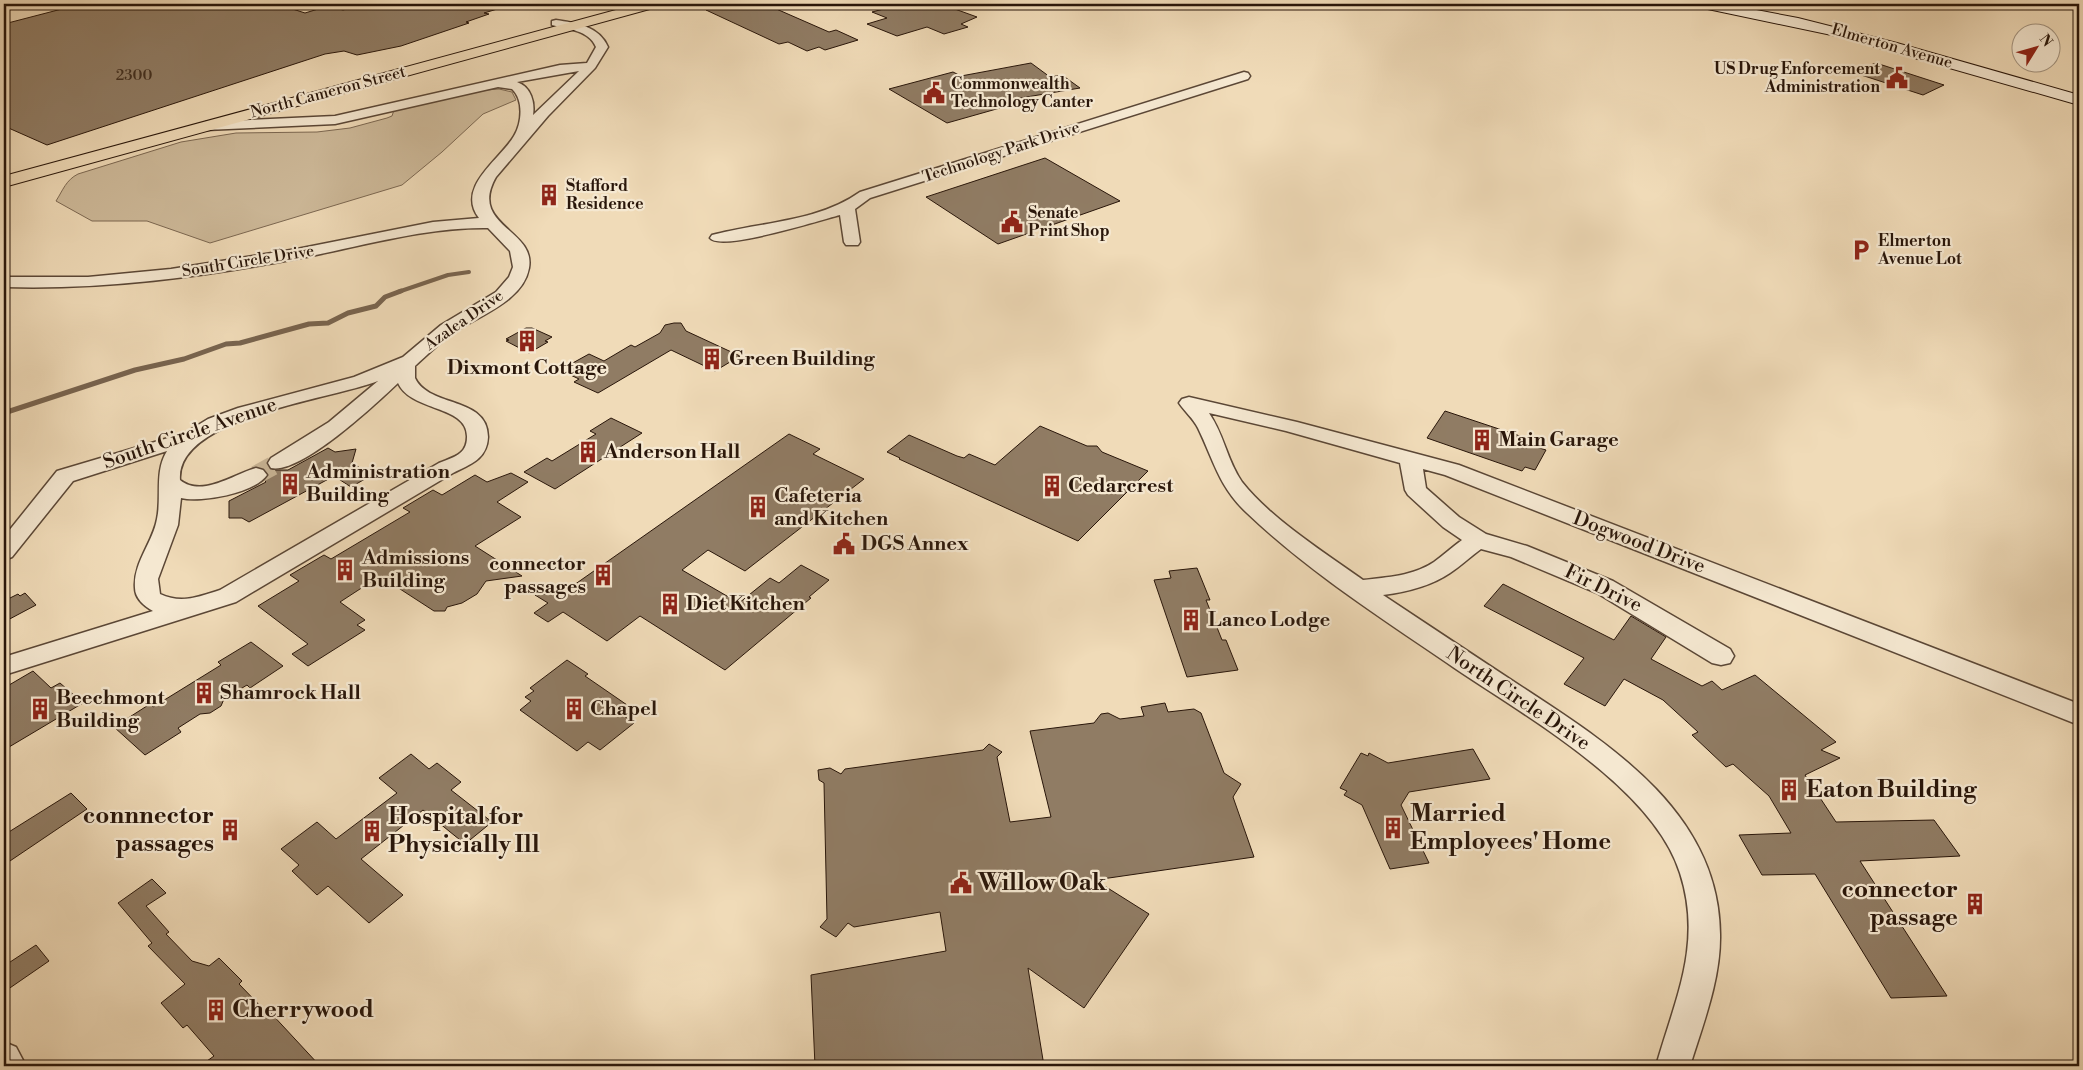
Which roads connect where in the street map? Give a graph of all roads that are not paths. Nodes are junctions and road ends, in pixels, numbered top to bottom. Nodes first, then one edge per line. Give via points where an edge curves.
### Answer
1 (629, 4) edge
2 (652, 4) edge
3 (1702, 4) edge
4 (566, 23) junction
5 (589, 66) junction
6 (1244, 76) dead end
7 (501, 84) junction
8 (2079, 100) edge
9 (184, 130) junction
10 (521, 138) junction
11 (4, 170) edge
12 (4, 182) edge
13 (847, 208) junction
14 (490, 223) junction
15 (718, 238) dead end
16 (852, 242) dead end
17 (4, 282) edge
18 (406, 362) junction
19 (1189, 403) joint
20 (192, 438) junction
21 (1410, 458) junction
22 (278, 463) tunnel mouth
23 (256, 475) tunnel mouth
24 (170, 482) junction
25 (1478, 540) junction
26 (4, 552) edge
27 (1360, 589) junction
28 (187, 610) junction
29 (1721, 656) dead end
30 (4, 666) edge
31 (2079, 715) edge
32 (4, 1059) edge
33 (9, 1066) edge
34 (1673, 1066) edge

1 - 4 highway, North Cameron Street
2 - 4 highway, North Cameron Street
3 - 8 main road, Elmerton Avenue via 1778,17 1862,37
4 - 5 street, Azalea Drive via 594,35 602,44 602,51
4 - 9 highway, North Cameron Street
4 - 11 highway, North Cameron Street
5 - 7 street
5 - 10 street, Azalea Drive
6 - 13 street, Technology Park Drive via 865,195
7 - 9 street via 335,120 243,122
7 - 10 street via 516,86 526,98 527,114
9 - 12 highway, North Cameron Street
10 - 14 street, Azalea Drive via 481,189 483,213
13 - 15 street, Technology Park Drive via 763,231
13 - 16 street
14 - 17 street, South Circle Drive via 440,226 282,256 151,276 86,282
14 - 18 street, Azalea Drive via 519,252 521,268 515,282
18 - 20 street, South Circle Avenue via 361,380 235,415
18 - 22 street, Azalea Drive via 339,426
18 - 28 street via 405,377 412,388 474,422 478,437 476,451 270,569 244,588
19 - 21 street, Dogwood Drive
19 - 27 street, North Circle Drive via 1201,413 1227,474 1241,496
20 - 24 street via 174,455
20 - 26 street, South Circle Avenue via 66,476
21 - 25 street, Fir Drive via 1416,490 1451,522
21 - 31 street, Dogwood Drive via 1452,470
23 - 24 street via 195,494 178,490
24 - 28 street via 168,523 149,564 146,584 151,598 160,606
25 - 27 street via 1444,567 1424,577 1402,584
25 - 29 street, Fir Drive via 1519,551 1605,587
27 - 34 street, North Circle Drive via 1586,744 1626,777 1678,835 1696,874 1705,928 1704,957
28 - 30 street
32 - 33 street

